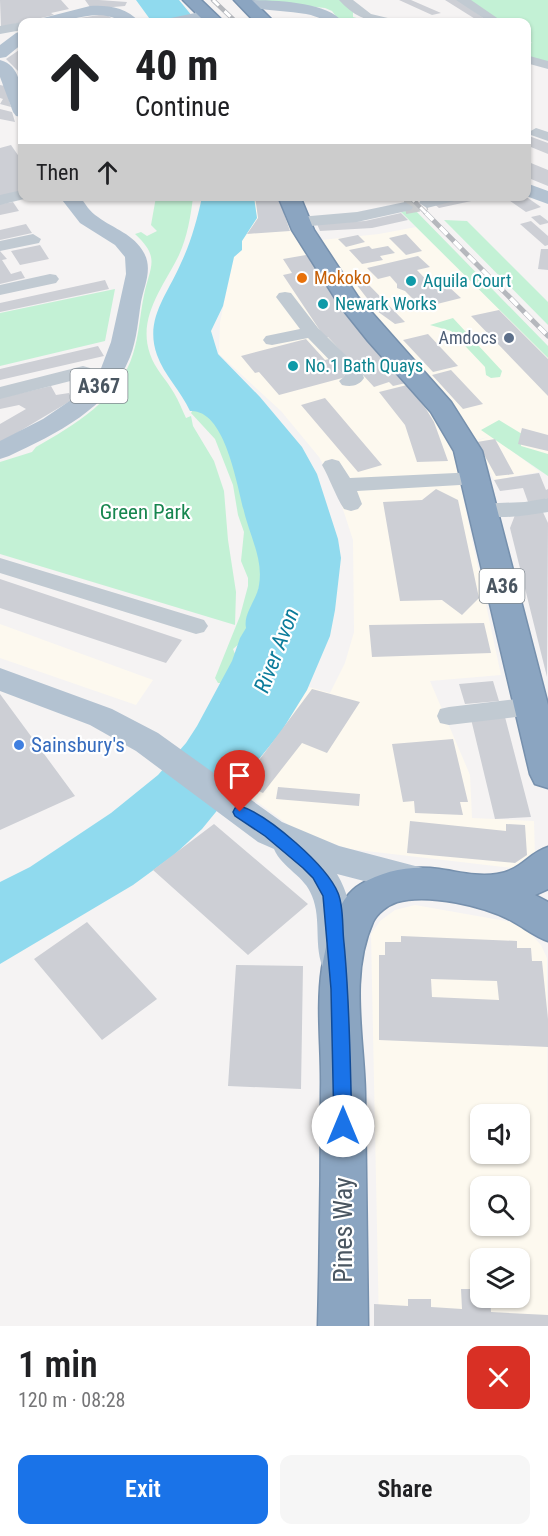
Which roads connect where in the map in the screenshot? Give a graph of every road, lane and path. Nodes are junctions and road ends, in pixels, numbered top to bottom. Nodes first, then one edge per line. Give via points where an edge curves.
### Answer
1 (345, 0) edge
2 (462, 0) edge
3 (71, 1) edge
4 (243, 1) edge
5 (96, 11) junction
6 (201, 14) edge
7 (62, 18) joint
8 (126, 18) edge
9 (186, 18) edge
10 (262, 18) edge
11 (274, 18) edge
12 (316, 18) edge
13 (330, 18) edge
14 (371, 18) edge
15 (491, 18) edge
16 (13, 31) edge
17 (0, 52) edge
18 (531, 60) edge
19 (548, 65) edge
20 (531, 191) edge
21 (18, 196) edge
22 (548, 198) edge
23 (0, 200) edge
24 (73, 201) edge
25 (291, 201) edge
26 (435, 201) edge
27 (397, 203) tunnel mouth
28 (427, 203) tunnel mouth
29 (299, 222) junction
30 (33, 239) dead end
31 (0, 246) edge
32 (50, 279) dead end
33 (0, 290) edge
34 (285, 297) dead end
35 (312, 332) junction
36 (272, 340) dead end
37 (75, 377) dead end
38 (349, 381) dead end
39 (0, 393) edge
40 (0, 450) edge
41 (333, 465) dead end
42 (477, 478) junction
43 (548, 505) edge
44 (483, 508) junction
45 (0, 565) edge
46 (196, 626) dead end
47 (0, 679) edge
48 (536, 699) edge
49 (449, 716) dead end
50 (548, 774) edge
51 (264, 828) junction
52 (548, 863) edge
53 (427, 882) junction
54 (480, 892) junction
55 (548, 924) edge
56 (340, 989) junction
57 (343, 1326) edge

1 - 14 street
2 - 15 street
3 - 5 main road
3 - 7 main road via 72,11
4 - 10 highway
4 - 13 main road via 265,7 307,9
5 - 7 main road
5 - 8 main road via 117,12
6 - 9 main road
11 - 12 main road via 293,13
16 - 17 main road
18 - 19 street
20 - 22 main road
21 - 23 street
24 - 40 main road, A367 via 86,218 119,238 136,258 137,275 122,346 110,374 78,406 43,430
25 - 29 highway, A36
26 - 28 street
27 - 29 street via 357,217
29 - 42 highway, A36 via 363,320 442,408 468,451
30 - 31 street
32 - 33 street
34 - 35 street
35 - 36 street
35 - 38 street via 354,374 355,378
37 - 39 street
41 - 42 street via 348,494
42 - 44 highway, A36
43 - 44 street
44 - 48 highway, A36
45 - 46 street
47 - 51 main road via 101,717 159,751
48 - 49 street
48 - 50 highway, A36
51 - 53 main road via 334,860
51 - 56 main road via 327,885 334,909
52 - 54 highway via 533,880 508,889
53 - 54 highway, Pines Way
53 - 56 highway, Pines Way via 396,886 365,903 351,927
54 - 55 highway, Pines Way via 537,914
56 - 57 highway, Pines Way

